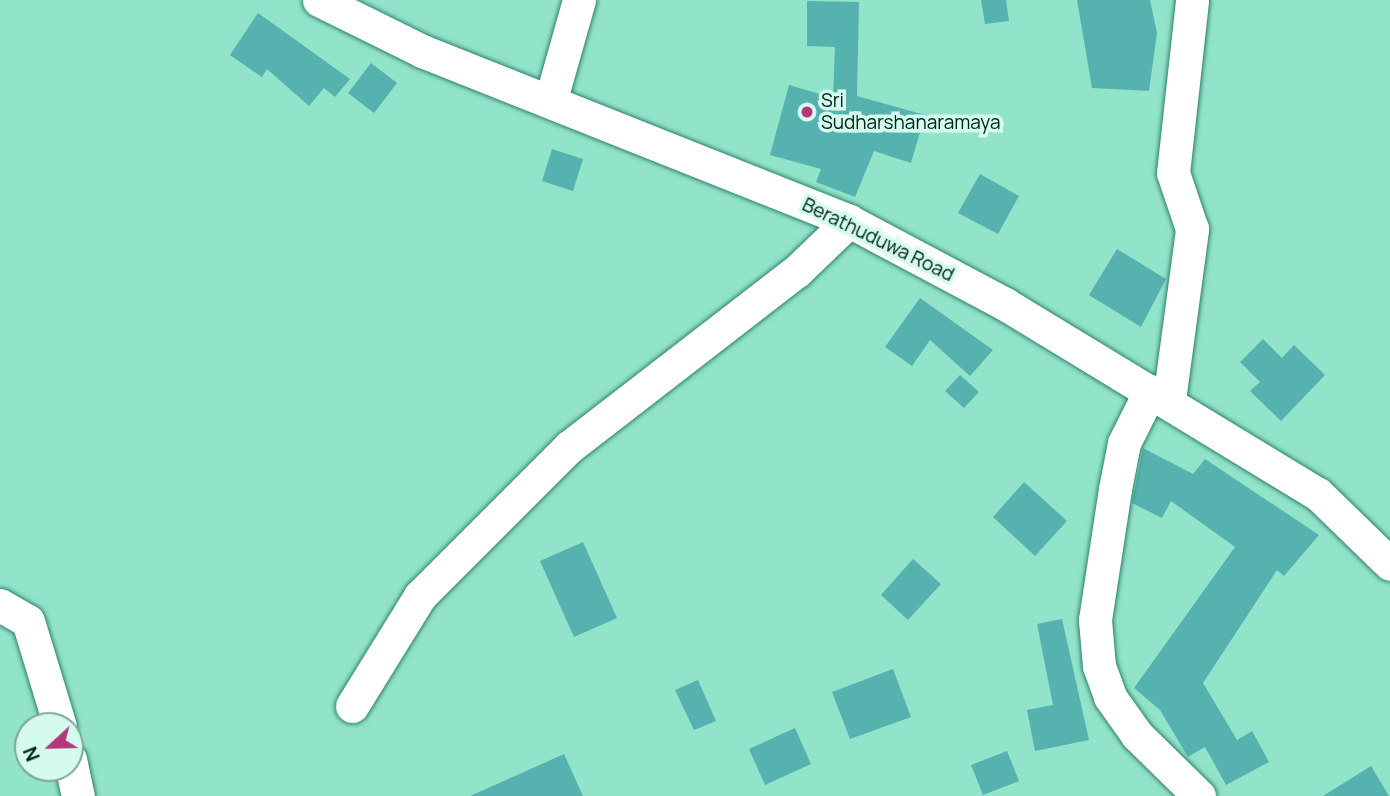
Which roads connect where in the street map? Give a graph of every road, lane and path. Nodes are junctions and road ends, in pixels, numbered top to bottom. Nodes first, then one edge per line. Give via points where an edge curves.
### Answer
1 (318, 0) edge
2 (579, 0) edge
3 (1192, 0) edge
4 (551, 99) junction
5 (849, 221) junction
6 (1159, 396) junction
7 (1390, 564) edge
8 (0, 605) edge
9 (352, 706) dead end
10 (56, 712) edge
11 (1199, 796) edge

1 - 4 street, Berathuduwa Road via 422,51
2 - 4 street
3 - 6 street via 1172,173 1192,229
4 - 5 street, Berathuduwa Road
5 - 6 street, Berathuduwa Road via 1005,304
5 - 9 street via 788,279 569,447 420,596
6 - 7 street, Berathuduwa Road via 1318,494
6 - 11 street via 1124,443 1095,621 1099,666 1110,697 1137,734
8 - 10 street via 28,621

